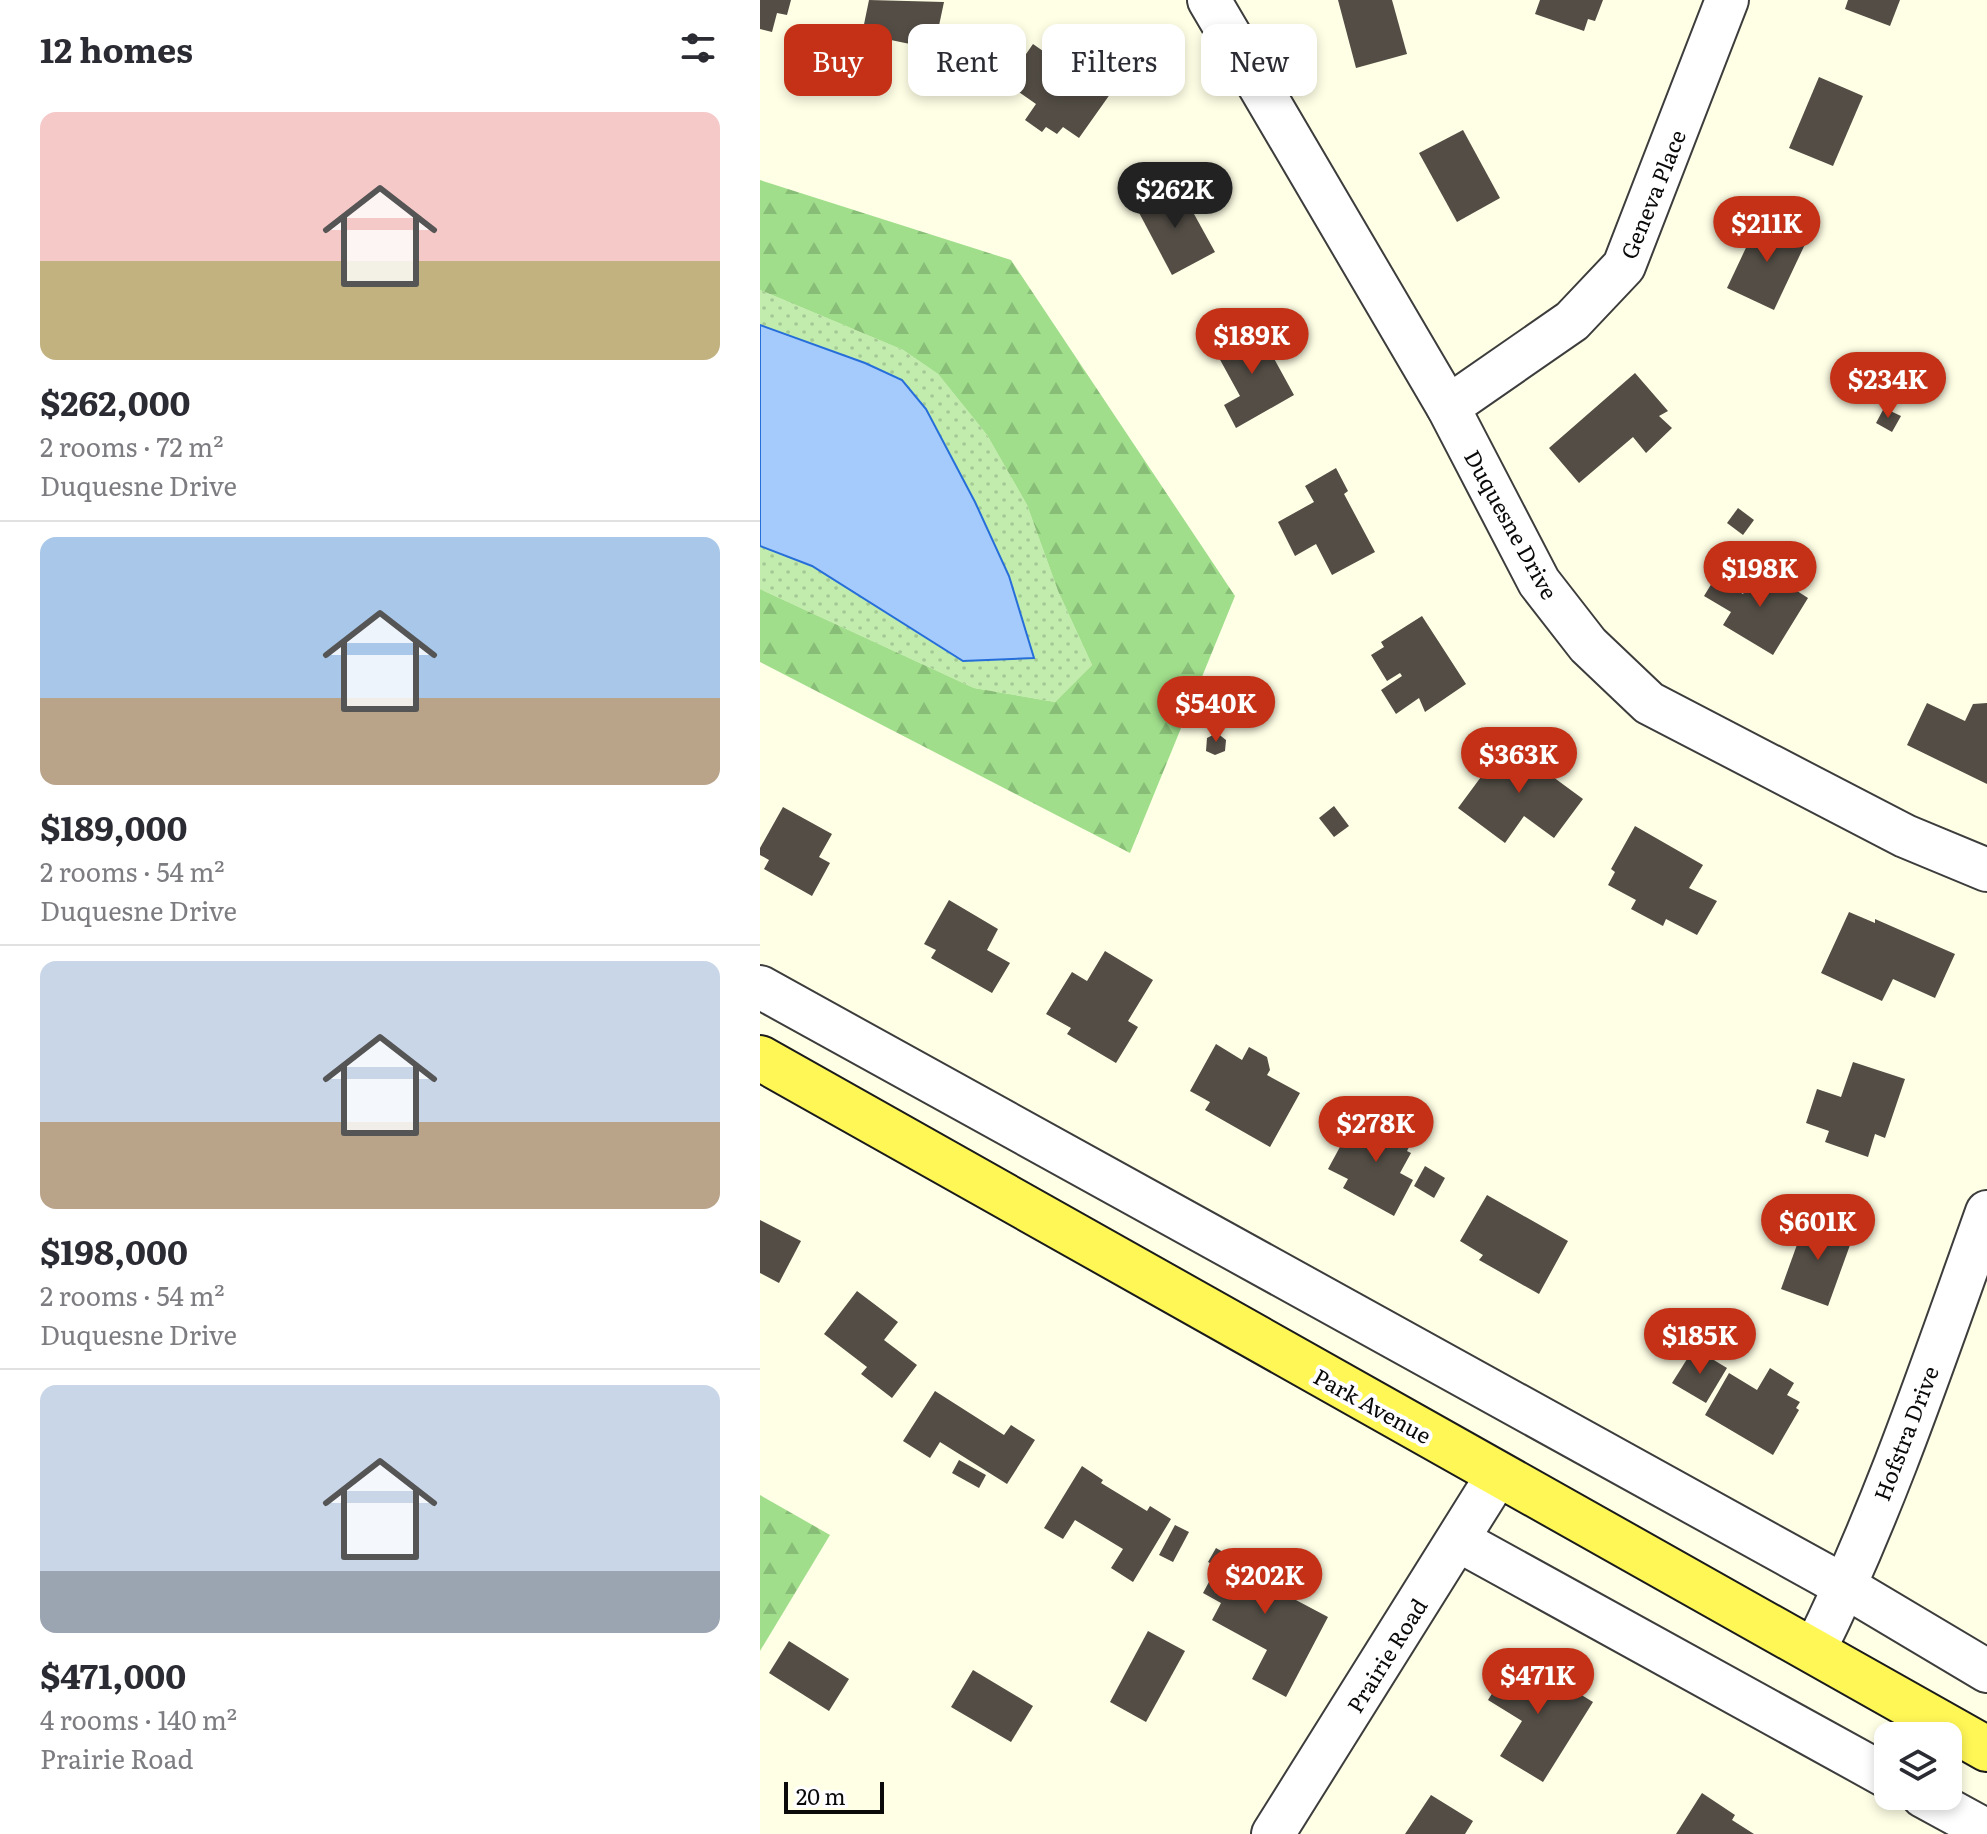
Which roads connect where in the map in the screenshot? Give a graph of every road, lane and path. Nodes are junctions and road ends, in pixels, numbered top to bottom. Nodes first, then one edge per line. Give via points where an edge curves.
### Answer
1 (1209, 0) edge
2 (1727, 0) edge
3 (1448, 407) junction
4 (1987, 870) edge
5 (760, 987) edge
6 (760, 1058) edge
7 (1987, 1212) edge
8 (1497, 1476) junction
9 (1458, 1540) junction
10 (1846, 1587) junction
11 (1814, 1651) junction
12 (1987, 1671) edge
13 (1987, 1749) edge
14 (1874, 1769) edge
15 (1949, 1810) edge
16 (1987, 1831) edge
17 (1273, 1834) edge

1 - 3 street, Duquesne Drive
2 - 3 street, Geneva Place via 1624,266 1572,321
3 - 4 street, Duquesne Drive via 1539,582 1588,645 1649,703 1905,836
5 - 10 street
6 - 8 main road, Park Avenue
7 - 10 street, Hofstra Drive
8 - 9 street, Prairie Road
8 - 11 main road, Park Avenue
9 - 14 street
9 - 17 street, Prairie Road
10 - 11 street, Hofstra Drive
10 - 12 street
11 - 13 main road, Park Avenue
15 - 16 street

